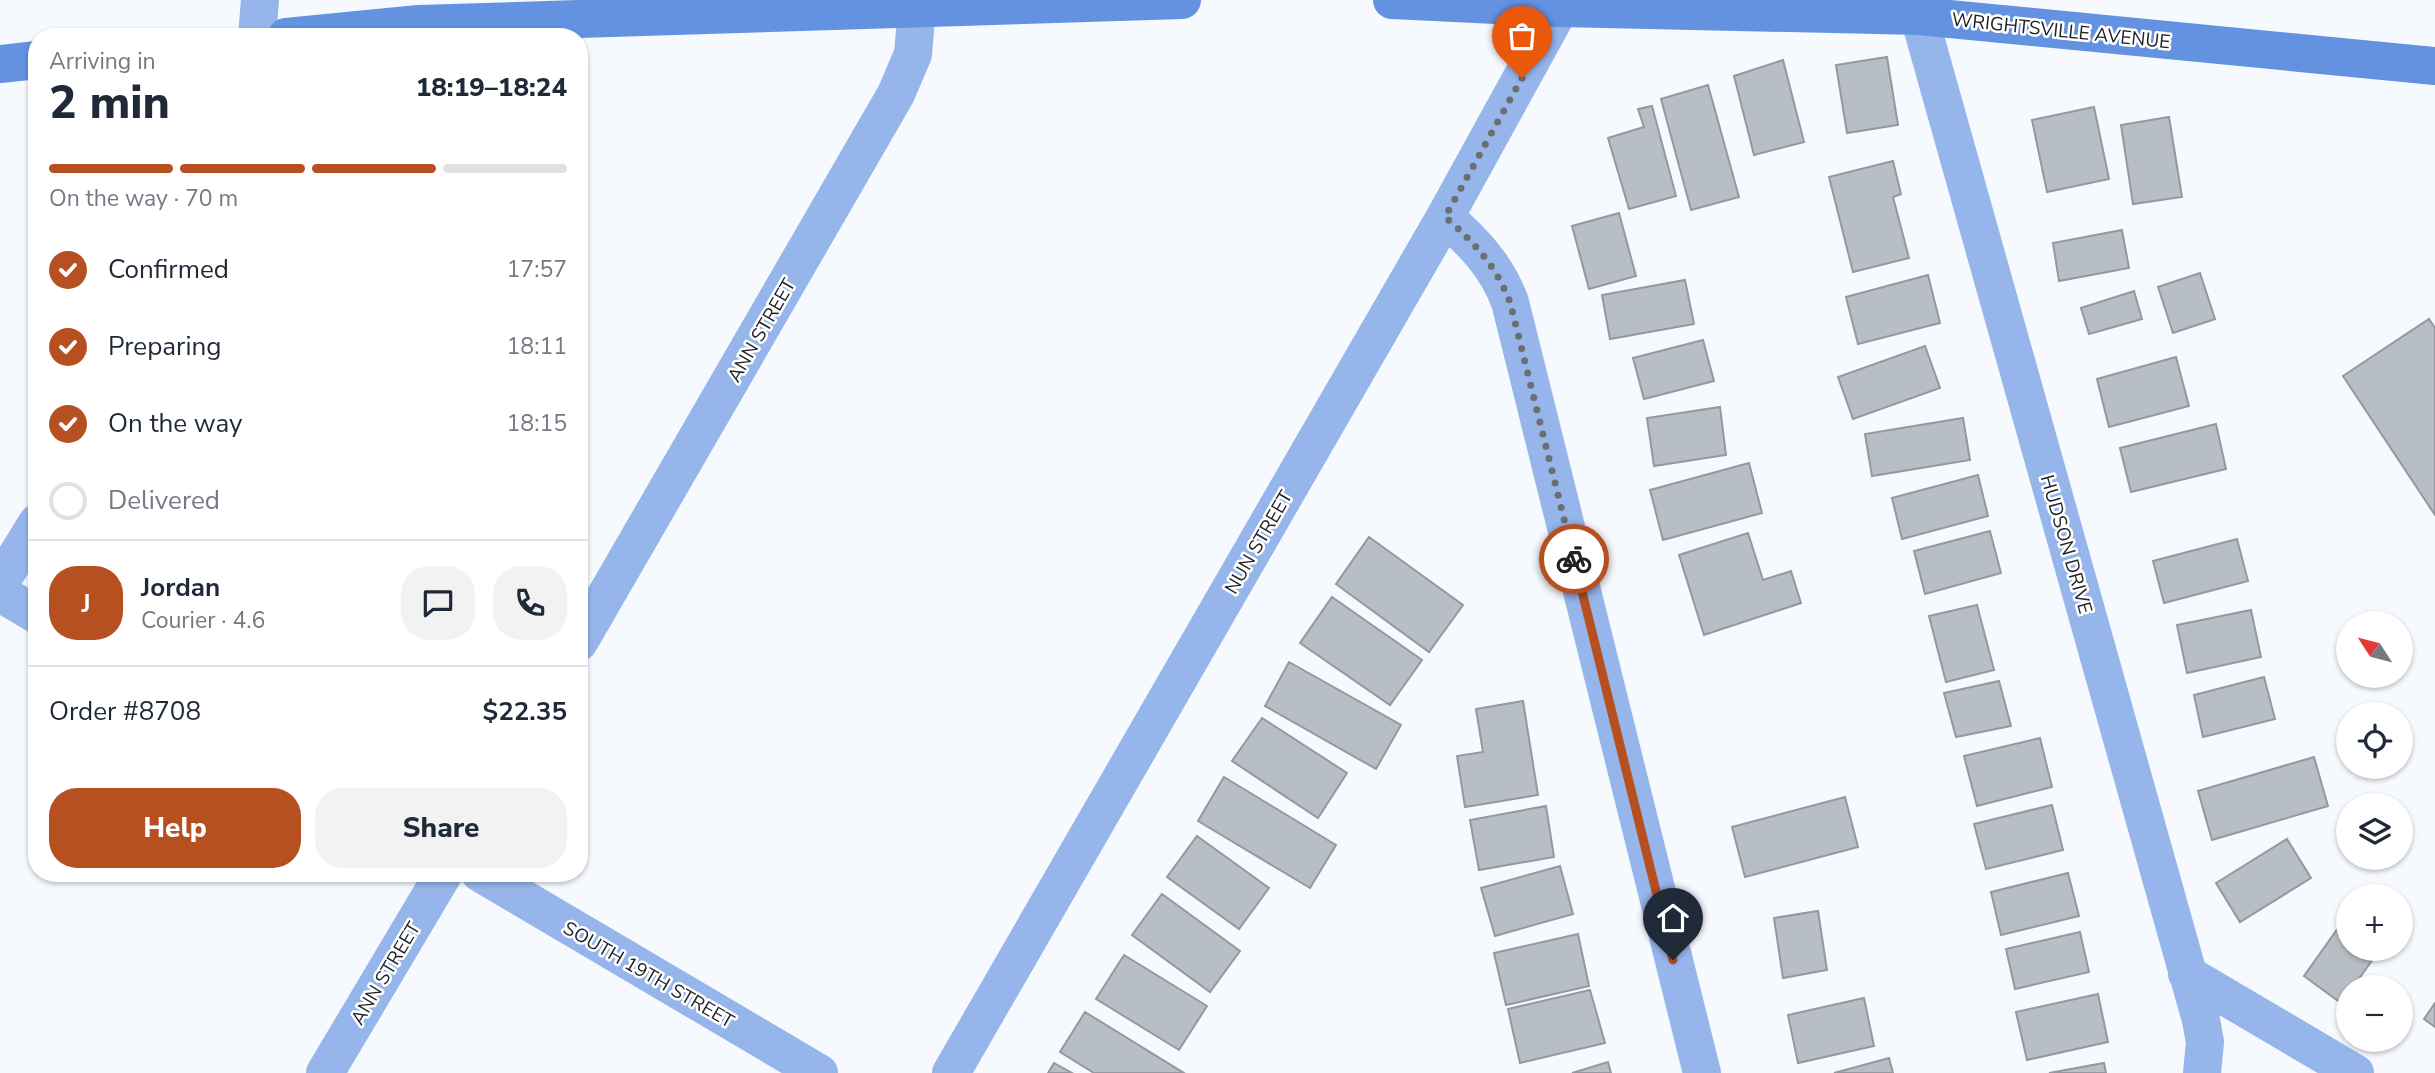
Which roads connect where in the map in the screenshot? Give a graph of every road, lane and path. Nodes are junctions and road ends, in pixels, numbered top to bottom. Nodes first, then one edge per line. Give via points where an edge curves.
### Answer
1 (260, 0) edge
2 (1182, 0) edge
3 (1392, 0) edge
4 (1456, 1) edge
5 (838, 5) edge
6 (917, 8) junction
7 (1560, 8) junction
8 (1921, 8) edge
9 (258, 28) edge
10 (377, 28) edge
11 (28, 61) edge
12 (0, 64) edge
13 (2435, 66) edge
14 (1445, 217) junction
15 (28, 538) edge
16 (0, 583) edge
17 (0, 593) edge
18 (28, 610) edge
19 (588, 626) edge
20 (439, 882) edge
21 (495, 882) edge
22 (2188, 974) junction
23 (325, 1073) edge
24 (819, 1073) edge
25 (951, 1073) edge
26 (1702, 1073) edge
27 (2202, 1073) edge
28 (2355, 1073) edge

1 - 9 street
2 - 6 street
3 - 4 street, WRIGHTSVILLE AVENUE
4 - 7 street, WRIGHTSVILLE AVENUE
5 - 6 street
5 - 10 street
6 - 19 street, ANN STREET via 913,54 896,94
7 - 8 street, WRIGHTSVILLE AVENUE
7 - 14 street, NUN STREET
8 - 13 street, WRIGHTSVILLE AVENUE
8 - 22 street, HUDSON DRIVE
11 - 12 street
14 - 25 street, NUN STREET
14 - 26 street via 1486,257 1510,302
15 - 16 street
17 - 18 street
20 - 23 street, ANN STREET
21 - 24 street, SOUTH 19TH STREET
22 - 27 street, HUDSON DRIVE via 2205,1042
22 - 28 street

